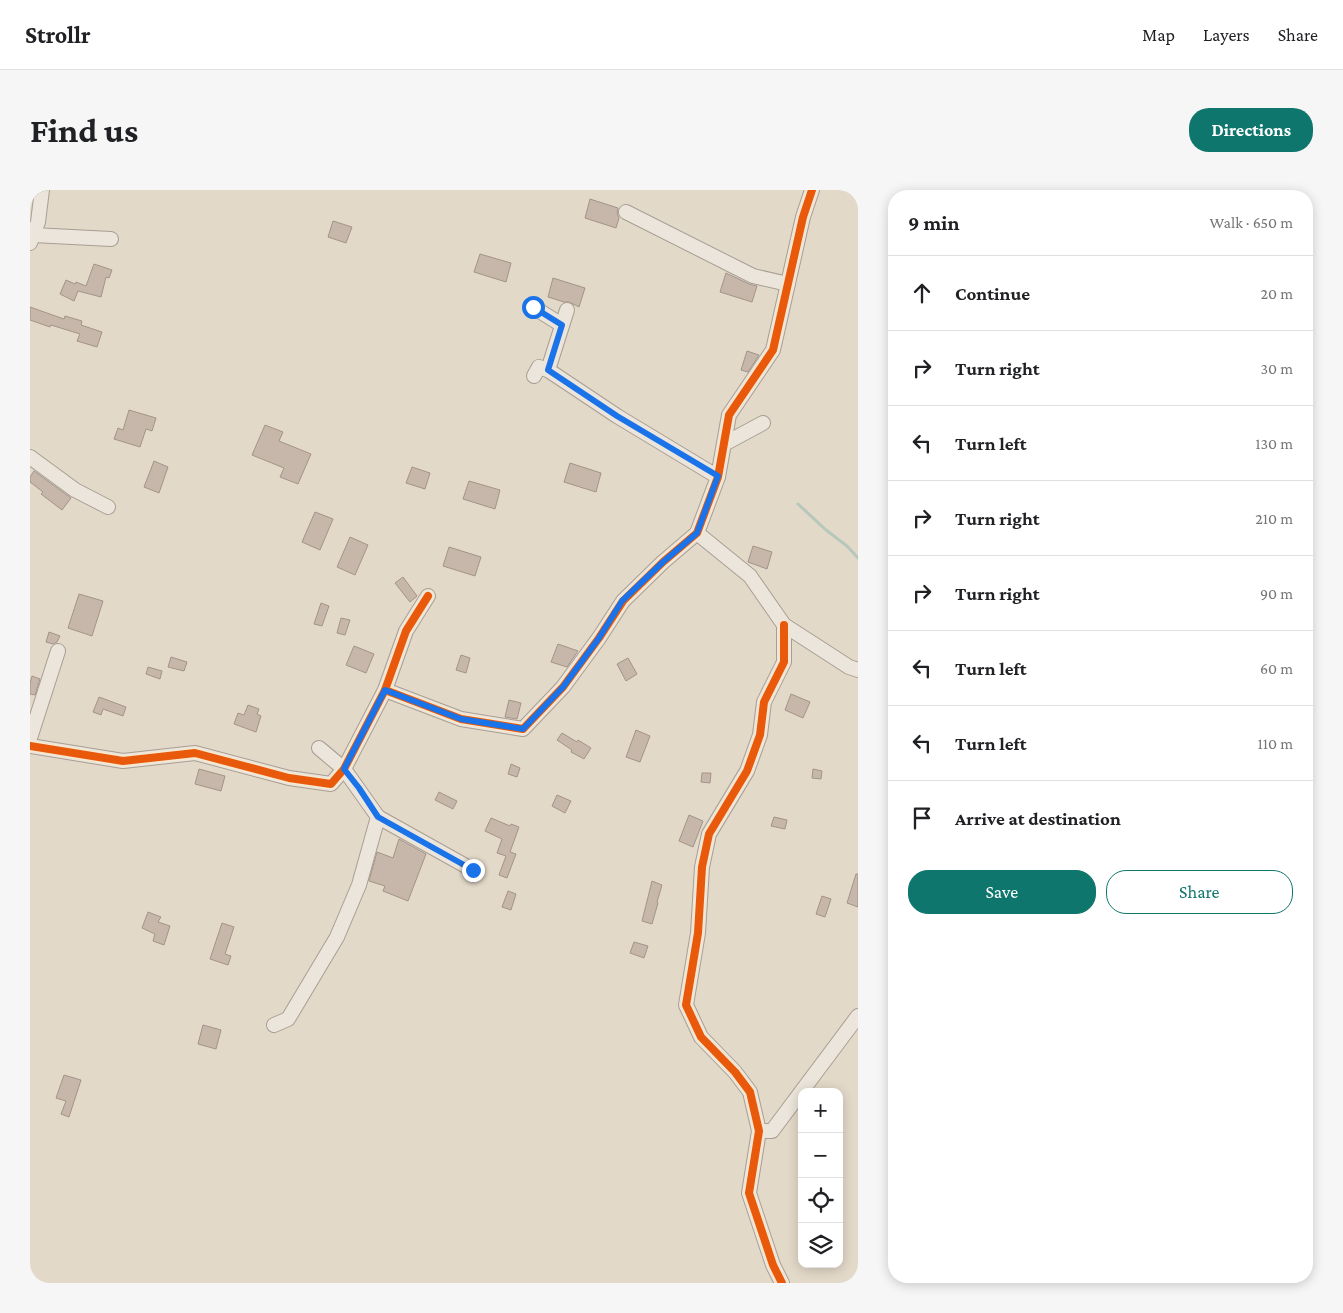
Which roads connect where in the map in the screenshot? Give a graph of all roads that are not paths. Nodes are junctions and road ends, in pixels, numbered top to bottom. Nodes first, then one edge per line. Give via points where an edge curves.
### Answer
1 (42, 190) edge
2 (812, 190) edge
3 (626, 212) dead end
4 (111, 239) dead end
5 (32, 240) edge
6 (788, 284) junction
7 (533, 307) dead end
8 (567, 310) dead end
9 (562, 325) junction
10 (548, 370) junction
11 (534, 376) dead end
12 (763, 423) dead end
13 (724, 444) junction
14 (30, 457) edge
15 (718, 476) junction
16 (108, 507) dead end
17 (697, 533) junction
18 (428, 596) dead end
19 (784, 625) junction
20 (58, 651) dead end
21 (858, 670) edge
22 (385, 690) junction
23 (30, 738) edge
24 (30, 746) edge
25 (319, 748) dead end
26 (344, 769) junction
27 (378, 817) junction
28 (473, 870) dead end
29 (858, 1016) edge
30 (274, 1025) dead end
31 (759, 1131) junction
32 (782, 1283) edge

1 - 5 street
2 - 6 street
3 - 6 street via 753,276
4 - 5 street
6 - 13 street via 774,350 729,415
7 - 9 street
8 - 9 street
9 - 10 street
10 - 11 street via 539,367
10 - 15 street via 617,416
12 - 13 street
13 - 15 street
14 - 16 street via 75,490
15 - 17 street
17 - 19 street via 750,576
17 - 22 street via 622,601 563,687 523,729 461,719
18 - 22 street via 406,631
19 - 21 street
19 - 31 street via 784,662 764,702 760,735 747,771 709,834 702,867 698,932 686,1005 701,1037 750,1092
20 - 23 street
22 - 26 street
24 - 26 street via 123,761 195,753 289,778 331,784
25 - 26 street
26 - 27 street
27 - 28 street
27 - 30 street via 359,885 337,938 288,1019
29 - 31 street via 772,1130
31 - 32 street via 749,1193

